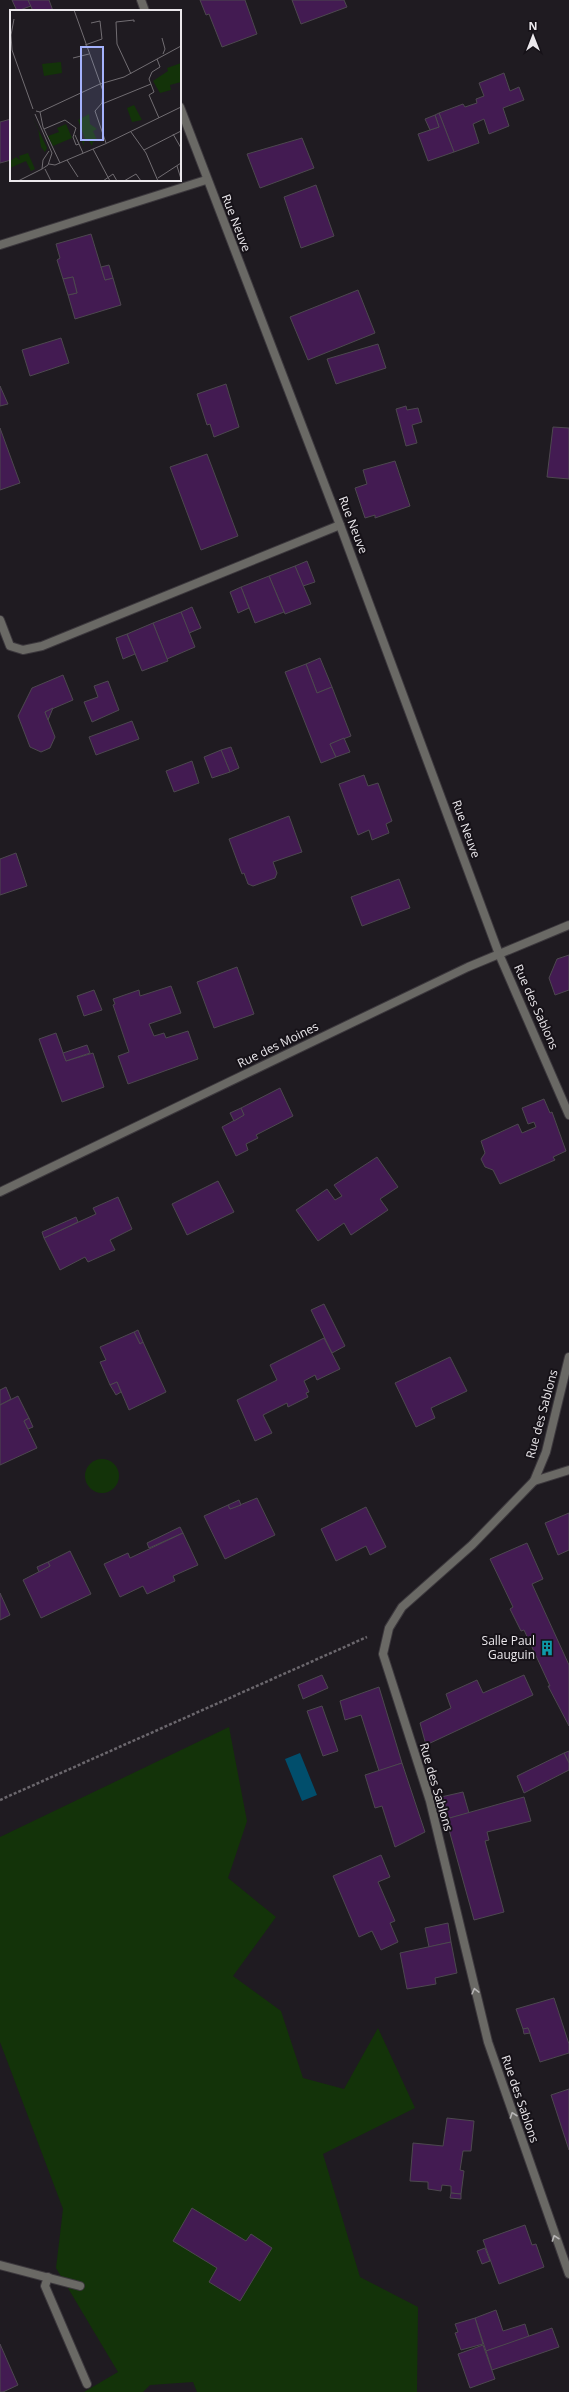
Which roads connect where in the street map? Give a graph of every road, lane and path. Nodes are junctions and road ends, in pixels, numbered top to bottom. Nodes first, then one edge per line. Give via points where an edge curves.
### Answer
1 (141, 0) edge
2 (145, 10) edge
3 (181, 111) edge
4 (206, 180) junction
5 (0, 245) edge
6 (340, 524) junction
7 (0, 620) edge
8 (569, 926) edge
9 (499, 954) junction
10 (569, 1115) edge
11 (0, 1192) edge
12 (569, 1357) edge
13 (569, 1470) edge
14 (534, 1481) junction
15 (369, 1636) dead end
16 (0, 1800) edge
17 (0, 2265) edge
18 (569, 2274) edge
19 (48, 2277) junction
20 (80, 2286) dead end
21 (87, 2384) dead end

1 - 2 street
3 - 4 street, Rue Neuve
4 - 5 street
4 - 6 street, Rue Neuve
6 - 7 street via 42,646 23,650 10,646
6 - 9 street, Rue Neuve
8 - 9 street, Rue des Moines
9 - 10 street, Rue des Sablons
9 - 11 street, Rue des Moines
12 - 14 street, Rue des Sablons via 546,1452
13 - 14 street
18 -> 14 street, Rue des Sablons via 488,2042 430,1801 383,1654 389,1628 402,1607 472,1545
15 - 16 path
17 - 19 street
19 - 20 street
19 - 21 street via 45,2286

